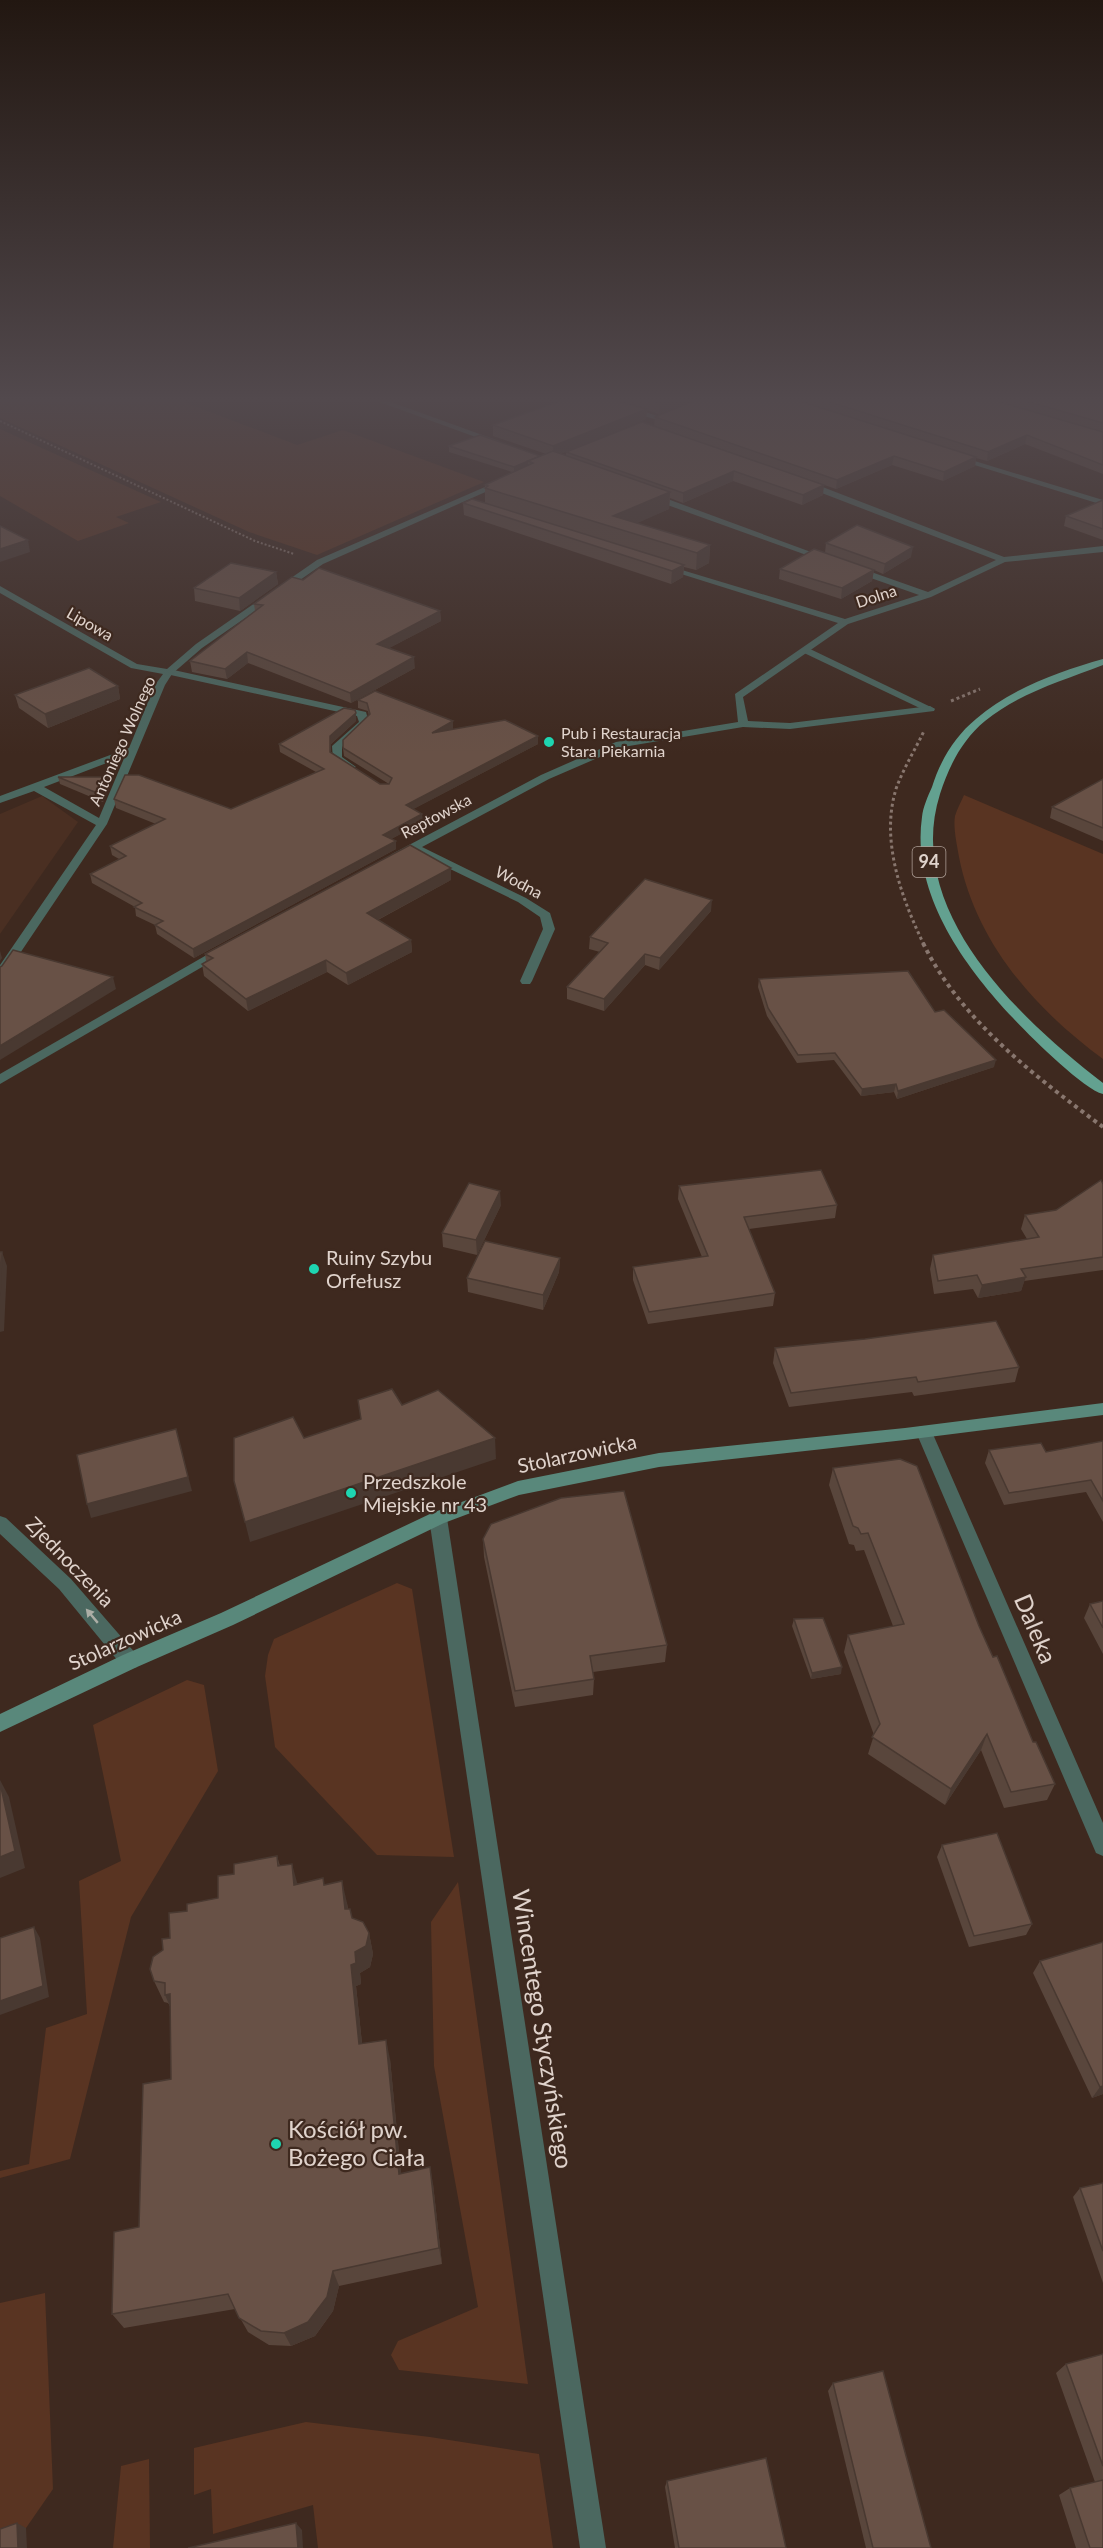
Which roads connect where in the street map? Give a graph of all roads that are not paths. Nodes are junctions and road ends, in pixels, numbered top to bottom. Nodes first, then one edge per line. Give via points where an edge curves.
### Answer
1 (427, 516) edge
2 (706, 516) edge
3 (888, 516) edge
4 (1103, 549) edge
5 (1003, 560) junction
6 (657, 564) edge
7 (0, 589) edge
8 (928, 595) junction
9 (845, 622) junction
10 (805, 650) junction
11 (1103, 662) edge
12 (169, 672) junction
13 (743, 724) junction
14 (132, 750) junction
15 (356, 770) edge
16 (34, 786) junction
17 (0, 800) edge
18 (102, 824) junction
19 (412, 847) junction
20 (382, 864) edge
21 (238, 942) edge
22 (0, 974) edge
23 (525, 981) dead end
24 (0, 1080) edge
25 (1103, 1090) edge
26 (1103, 1409) edge
27 (924, 1432) junction
28 (438, 1518) junction
29 (0, 1523) edge
30 (130, 1661) junction
31 (0, 1723) edge
32 (1103, 1846) edge
33 (593, 2548) edge

1 - 12 street, Antoniego Wolnego via 320,562
2 - 8 street
3 - 5 street
4 - 5 street, Dolna
5 - 8 street, Dolna
6 - 9 street
7 - 12 street, Lipowa via 134,666
8 - 9 street, Dolna
9 - 10 street, Dolna
10 - 13 street, Dolna via 738,696
10 - 13 street, Reptowska via 930,709 790,726
11 - 25 main road, 94 via 1018,696 964,736 937,781 928,809 926,836 936,892 967,955 1028,1027
12 - 14 street, Antoniego Wolnego
12 - 15 street, Lipowa via 362,714 364,723 337,746 337,758
13 - 19 street, Reptowska via 607,749
14 - 16 street
14 - 18 street, Antoniego Wolnego
16 - 17 street
16 - 18 street
18 - 22 street, Antoniego Wolnego
19 - 20 street, Reptowska
19 - 23 street, Wodna via 546,915 549,929
21 - 24 street
26 - 27 street, Stolarzowicka
27 - 28 street, Stolarzowicka via 659,1460 518,1488
27 - 32 street, Daleka
28 - 30 street, Stolarzowicka
28 - 33 street, Wincentego Styczyńskiego
30 -> 29 street, Zjednoczenia via 65,1584
30 - 31 street, Stolarzowicka

